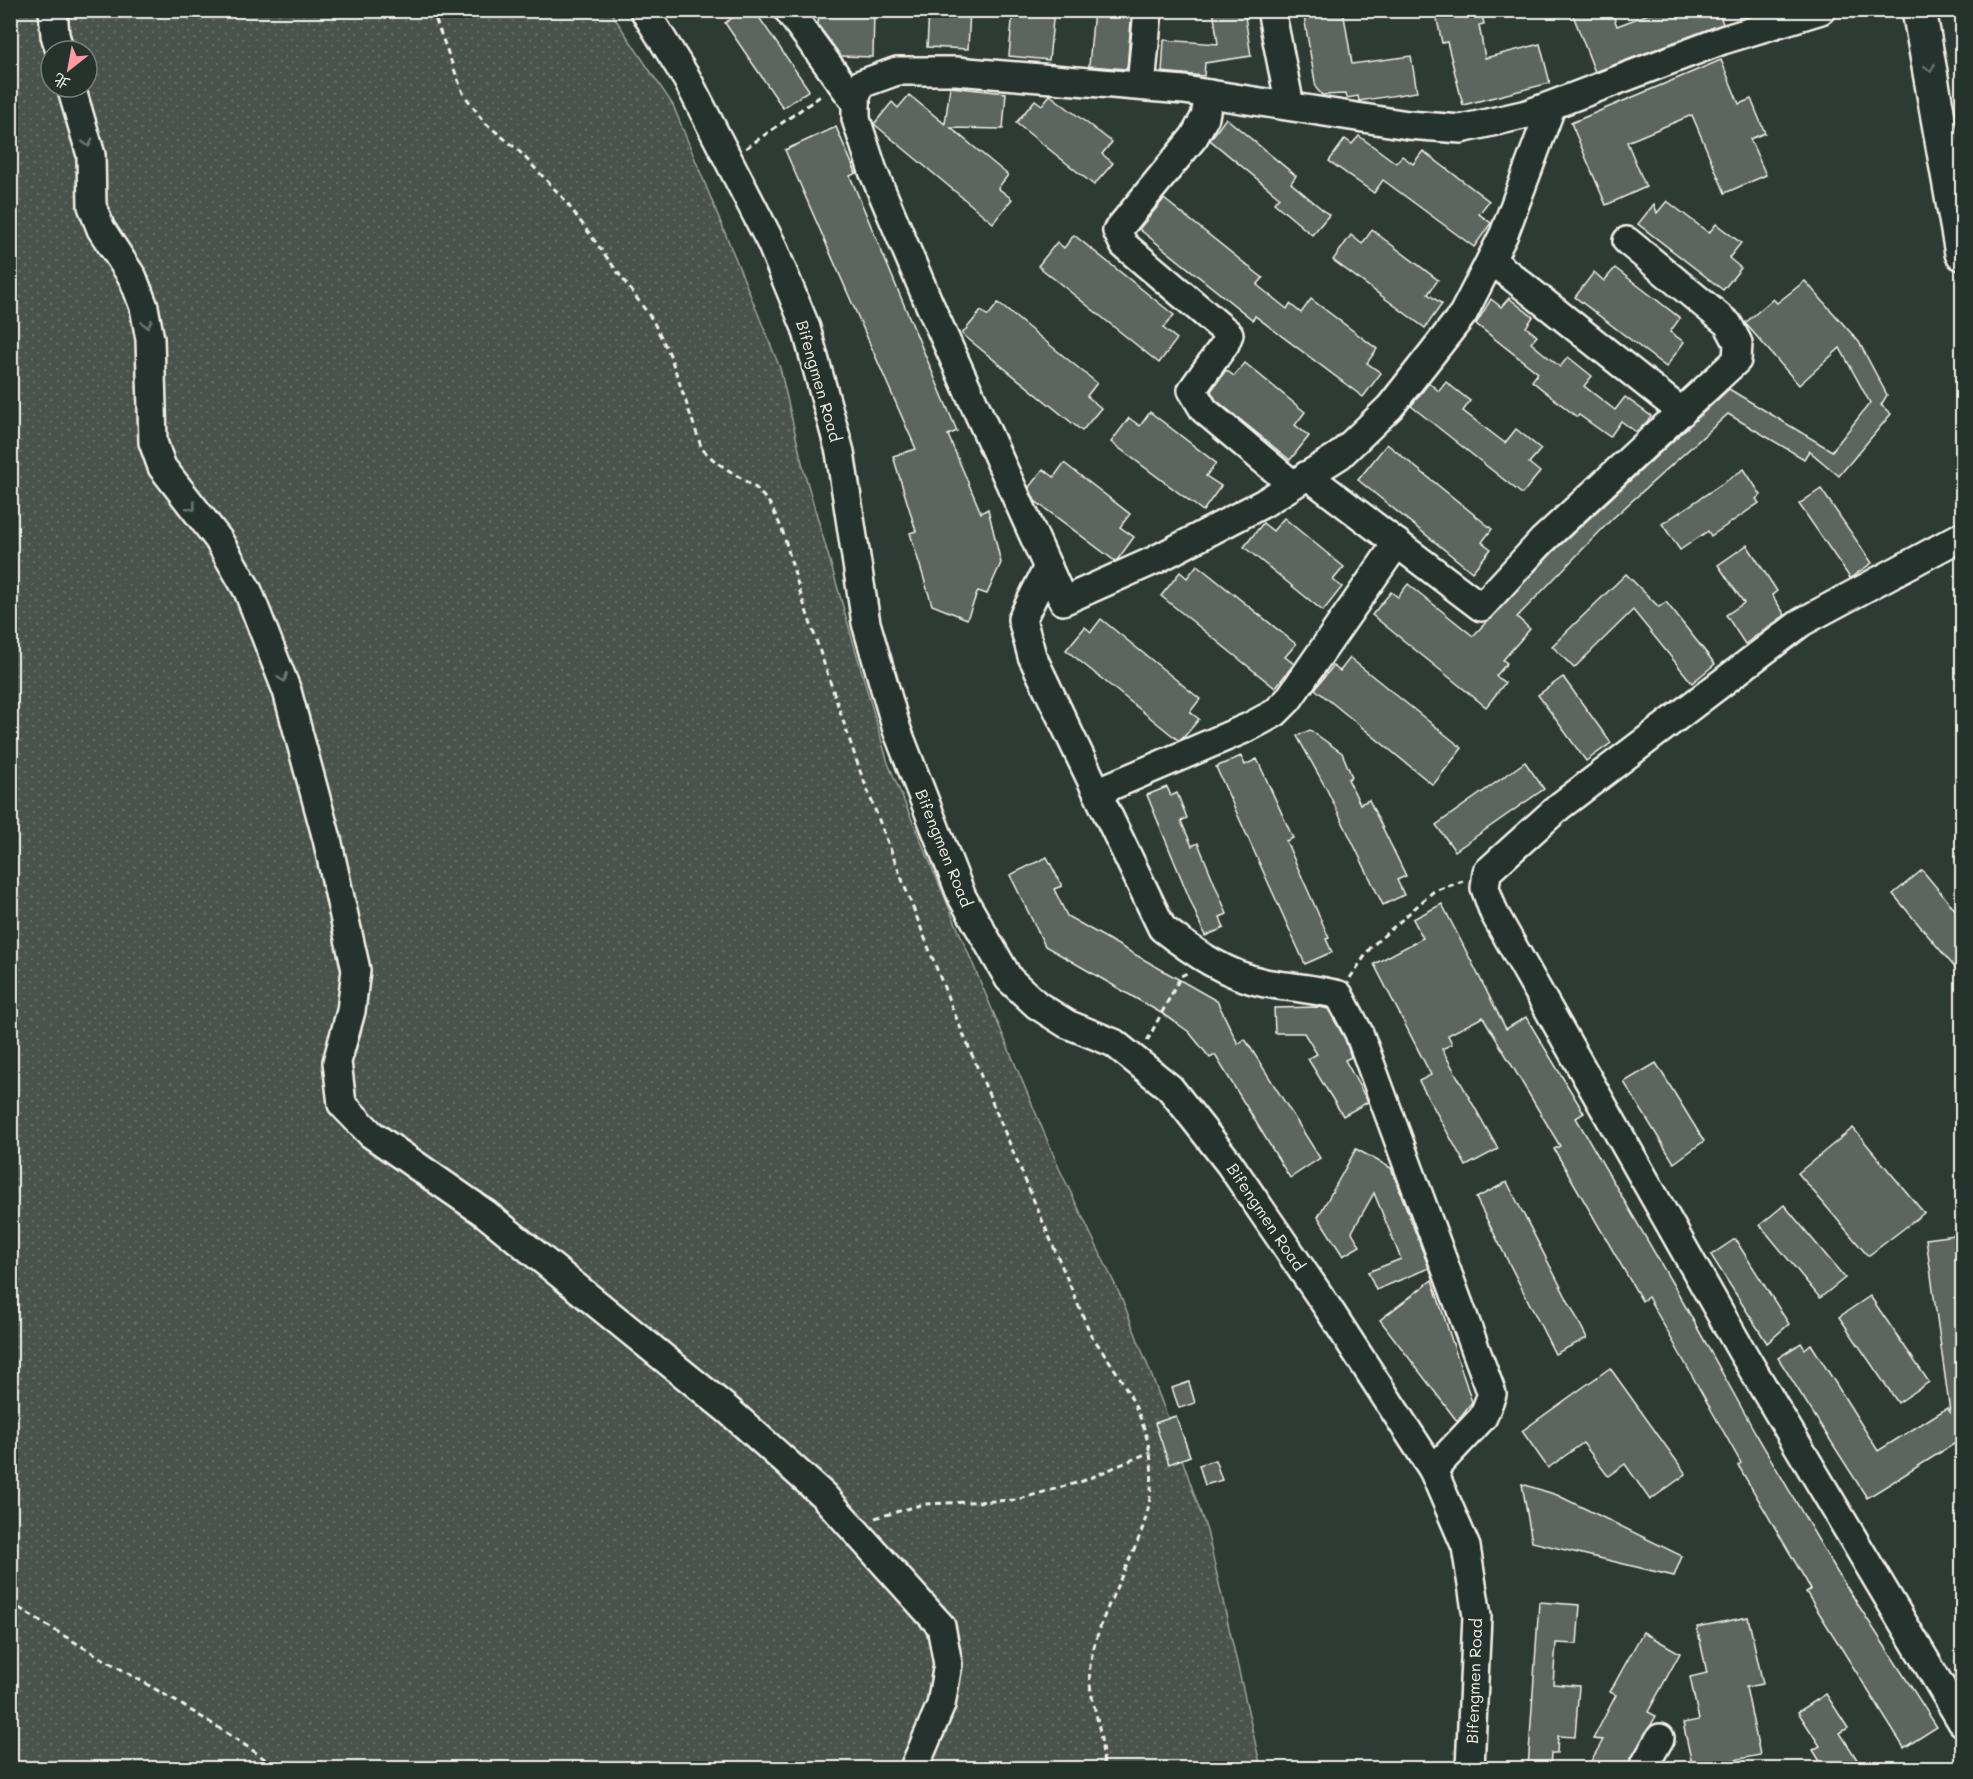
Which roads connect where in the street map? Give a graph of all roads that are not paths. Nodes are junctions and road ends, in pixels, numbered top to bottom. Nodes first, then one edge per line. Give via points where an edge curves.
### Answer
1 (53, 10) edge
2 (644, 10) edge
3 (788, 10) edge
4 (1148, 10) edge
5 (1271, 10) edge
6 (1821, 10) edge
7 (1919, 10) edge
8 (1940, 10) edge
9 (56, 39) edge
10 (1141, 86) junction
11 (848, 93) junction
12 (1209, 94) junction
13 (75, 99) edge
14 (1551, 105) junction
15 (1290, 106) junction
16 (1962, 129) edge
17 (1627, 241) dead end
18 (1962, 253) edge
19 (1491, 260) junction
20 (1683, 412) junction
21 (1299, 480) junction
22 (1962, 536) edge
23 (1397, 543) junction
24 (1048, 567) junction
25 (1097, 792) junction
26 (1433, 1470) junction
27 (1962, 1722) edge
28 (1660, 1738) dead end
29 (914, 1768) edge
30 (1470, 1768) edge
31 (1643, 1768) edge

1 - 9 street
2 - 26 street, Bifengmen Road via 729,160 771,243 806,328 840,452 866,623 897,730 962,897 1009,980 1067,1024 1114,1043 1170,1088 1229,1163
3 - 11 street
4 - 10 street
5 - 15 street
6 - 14 street via 1723,40
7 -> 18 main road
8 - 16 main road
10 - 11 street via 956,71 897,71 861,84 856,96
10 - 12 street
11 - 24 street via 877,182
12 - 15 street
12 - 21 street via 1205,117 1194,137 1117,231 1124,245 1229,334 1192,390 1204,410
13 -> 29 street via 91,155 92,206 101,229 133,278 144,307 150,339 153,442 162,467 218,539 248,591 287,691 327,839 356,970 338,1062 342,1104 371,1134 486,1214 728,1410 823,1495 941,1626 948,1664 941,1705
14 - 15 street via 1461,129 1408,125
14 - 19 street
17 - 20 street via 1728,324 1738,343 1737,360
19 - 20 street
19 - 21 street via 1463,314 1390,407 1340,455
20 - 23 street via 1542,541 1481,607
21 - 23 street
21 - 24 street via 1264,503 1155,560 1063,601
22 - 27 street via 1802,622 1560,806 1487,872 1485,888 1494,913 1741,1350
23 - 25 street via 1275,713
24 - 25 street via 1022,619 1032,656
25 - 26 street via 1162,928 1226,970 1264,982 1339,995 1359,1033 1492,1394 1484,1417
26 - 30 street, Bifengmen Road via 1466,1547 1478,1616
28 - 31 street

